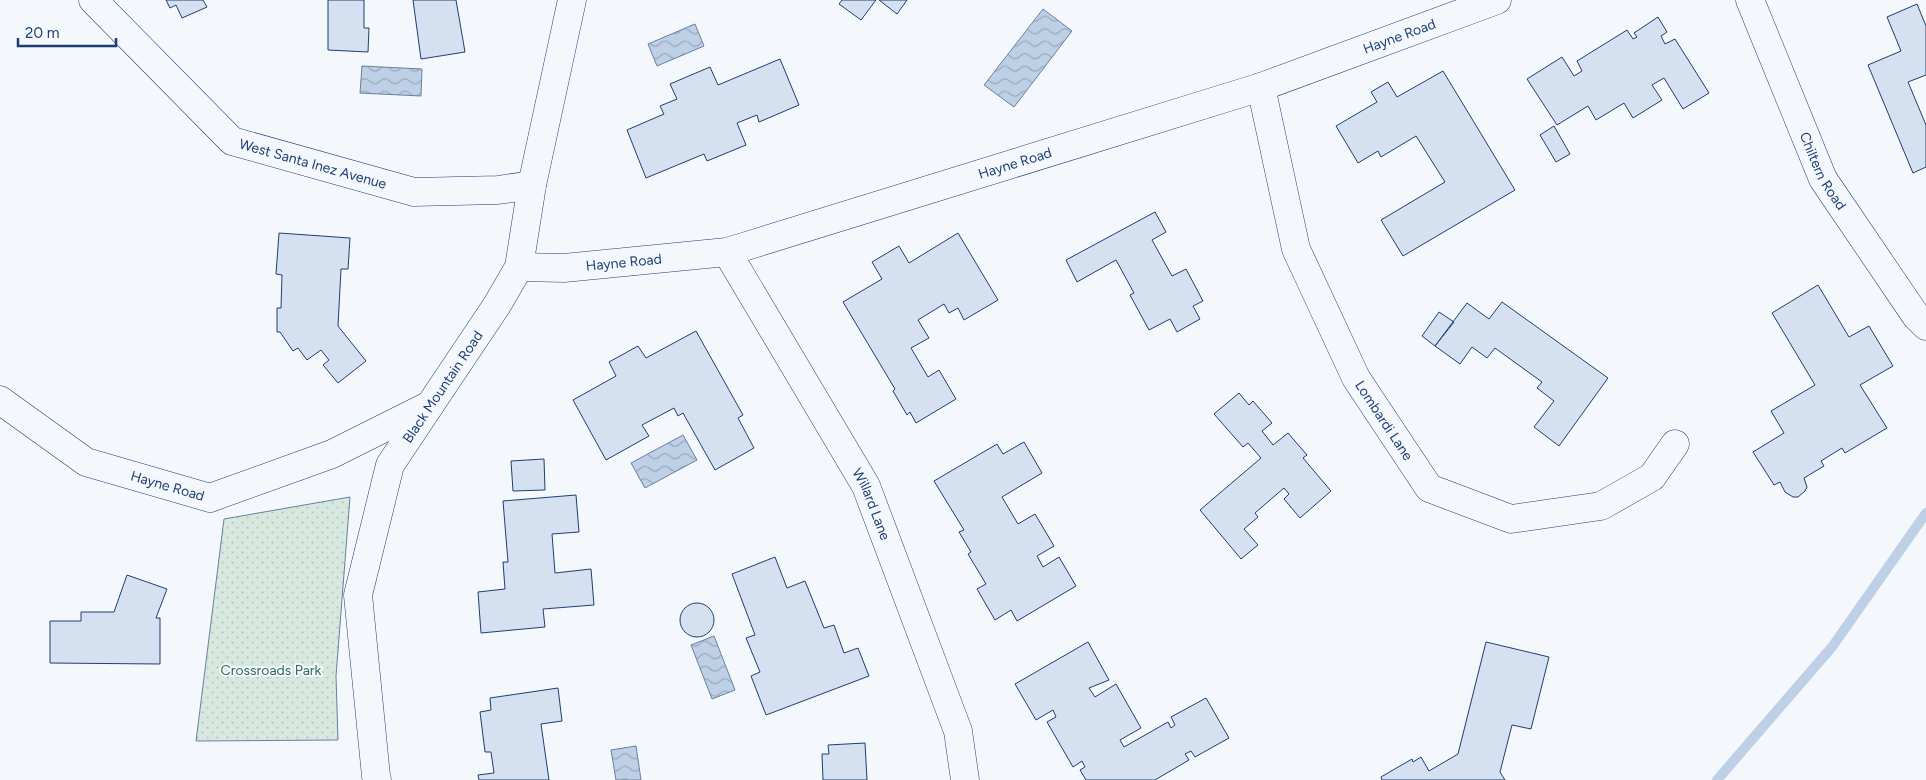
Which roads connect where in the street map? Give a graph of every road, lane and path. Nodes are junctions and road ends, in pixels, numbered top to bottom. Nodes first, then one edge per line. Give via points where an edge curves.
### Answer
1 (93, 0) edge
2 (572, 0) edge
3 (1497, 0) edge
4 (1750, 0) edge
5 (1261, 87) junction
6 (532, 185) junction
7 (727, 252) junction
8 (519, 267) junction
9 (1926, 326) edge
10 (0, 400) edge
11 (430, 405) junction
12 (1675, 444) dead end
13 (378, 780) edge
14 (965, 780) edge

1 - 6 street, West Santa Inez Avenue via 232,140 414,192 498,190
2 - 6 street, Black Mountain Road
3 - 5 street, Hayne Road
4 - 9 street, Chiltern Road via 1823,179
5 - 7 street, Hayne Road
5 - 12 street, Lombardi Lane via 1296,249 1356,378 1429,488 1511,519 1601,506 1652,476
6 - 8 street, Black Mountain Road
7 - 8 street, Hayne Road via 564,268
7 - 14 street, Willard Lane via 866,486 958,731
8 - 11 street, Black Mountain Road
10 - 11 street, Hayne Road via 86,462 210,498 332,454
11 - 13 street, Black Mountain Road via 390,465 358,595

